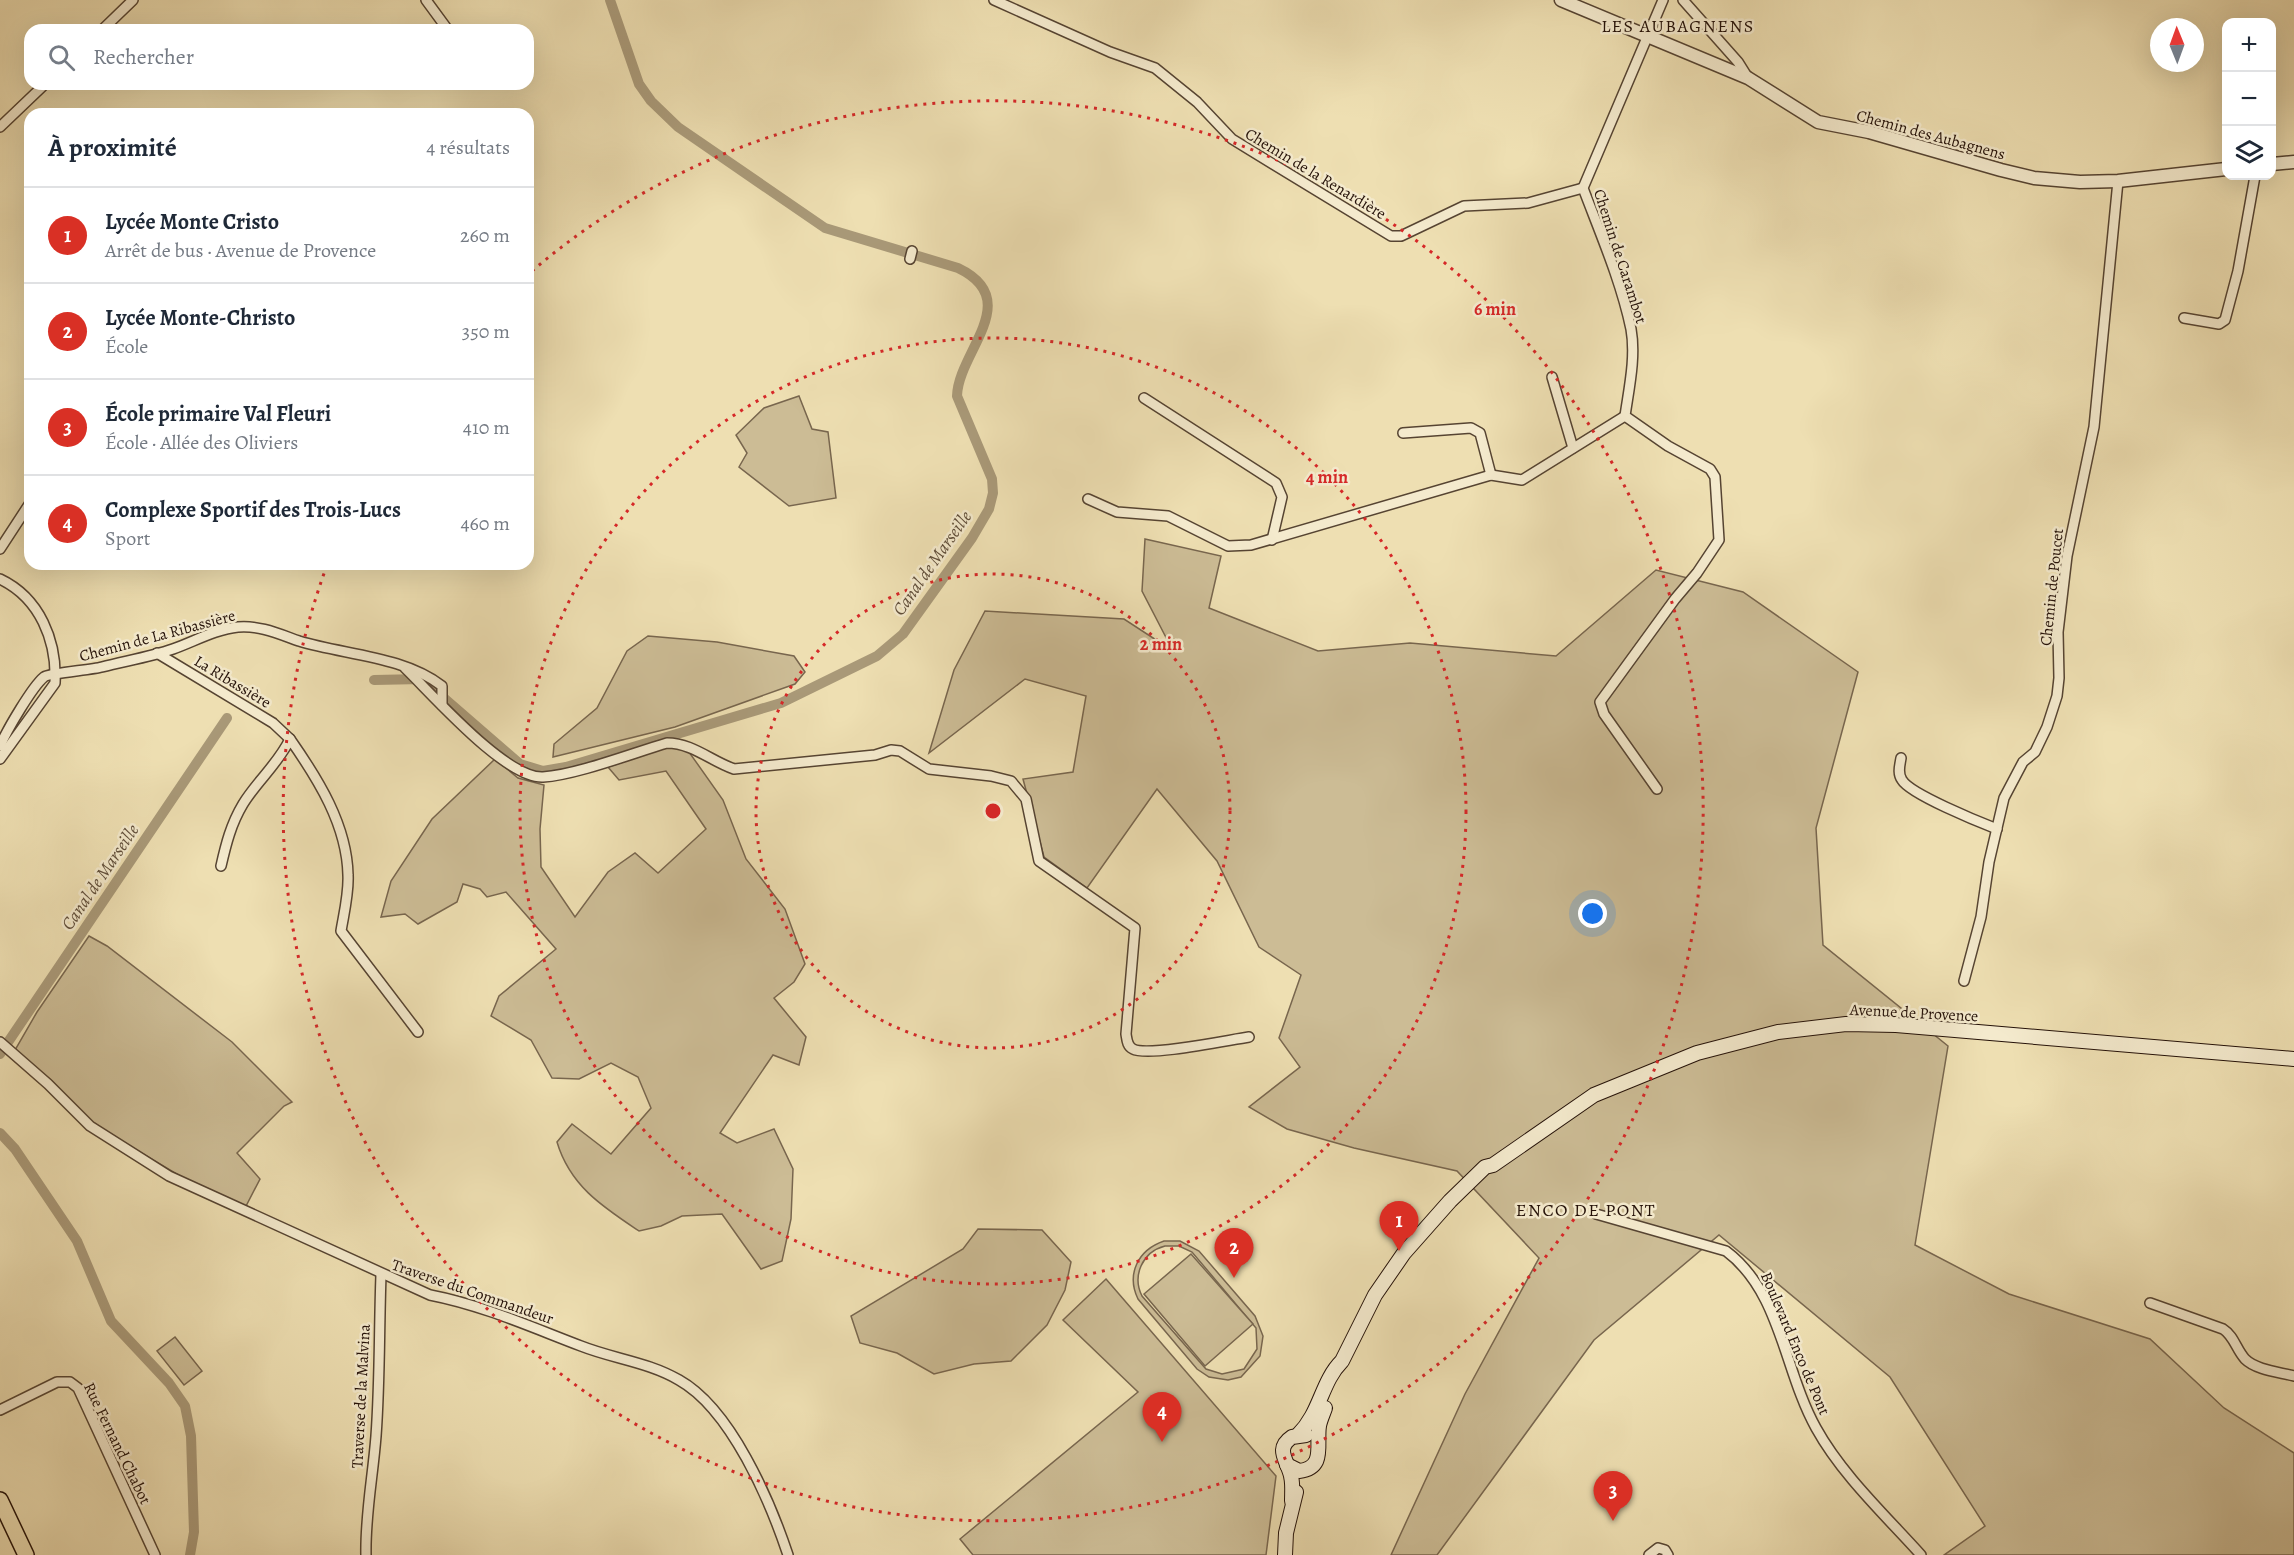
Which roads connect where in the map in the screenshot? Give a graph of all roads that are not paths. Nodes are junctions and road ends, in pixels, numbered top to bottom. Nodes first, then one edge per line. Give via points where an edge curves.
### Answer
1 (133, 0) edge
2 (426, 0) edge
3 (994, 0) edge
4 (1561, 0) edge
5 (1663, 0) edge
6 (1683, 0) edge
7 (108, 24) edge
8 (444, 24) edge
9 (1647, 35) junction
10 (1748, 78) junction
11 (39, 90) edge
12 (0, 127) edge
13 (2294, 162) edge
14 (2276, 164) edge
15 (2222, 169) edge
16 (2254, 180) edge
17 (2118, 181) junction
18 (1583, 188) junction
19 (2184, 318) dead end
20 (1552, 377) dead end
21 (1144, 398) dead end
22 (1625, 417) junction
23 (1403, 433) dead end
24 (1573, 448) junction
25 (1491, 475) junction
26 (1088, 499) dead end
27 (24, 512) edge
28 (1272, 540) junction
29 (0, 549) edge
30 (0, 579) edge
31 (157, 653) junction
32 (56, 672) junction
33 (411, 674) junction
34 (442, 698) junction
35 (290, 739) junction
36 (0, 746) edge
37 (1901, 758) dead end
38 (0, 759) edge
39 (1657, 789) dead end
40 (1997, 828) junction
41 (221, 866) dead end
42 (1964, 981) dead end
43 (418, 1032) dead end
44 (1249, 1037) dead end
45 (0, 1042) edge
46 (2294, 1059) edge
47 (1596, 1214) dead end
48 (381, 1275) junction
49 (2150, 1303) dead end
50 (1342, 1361) junction
51 (2294, 1377) edge
52 (0, 1410) edge
53 (1298, 1435) junction
54 (1319, 1448) junction
55 (1287, 1465) junction
56 (1306, 1471) junction
57 (0, 1500) edge
58 (1292, 1501) junction
59 (26, 1555) edge
60 (155, 1555) edge
61 (366, 1555) edge
62 (788, 1555) edge
63 (1284, 1555) edge
64 (1649, 1555) edge
65 (1668, 1555) edge
66 (1921, 1555) edge

1 - 7 street
2 - 8 street
3 - 18 street, Chemin de la Renardière via 1155,68 1197,102 1232,139 1391,236 1401,236 1464,206 1528,203
4 - 9 street, Chemin des Aubagnens
5 - 9 street, Chemin de Carambot
6 - 10 street
9 - 10 street, Chemin des Aubagnens
9 - 18 street, Chemin de Carambot
10 - 17 street, Chemin des Aubagnens via 1818,122 1869,132 2034,178
11 - 12 street
13 - 14 street
15 - 17 street, Chemin des Aubagnens
16 - 19 street via 2225,320 2219,324
17 - 40 street, Chemin de Poucet via 2094,427 2067,556 2058,632 2057,696 2048,727 2004,798
18 - 22 street, Chemin de Carambot via 1631,330 1632,365
20 - 24 street
21 - 28 street via 1276,483 1282,497
22 - 24 street
22 - 39 street via 1714,473 1719,521 1719,540 1600,702 1604,714
23 - 25 street via 1471,428 1480,433
24 - 25 street via 1522,480
25 - 28 street
26 - 28 street via 1117,512 1168,516 1228,546
27 - 29 street
30 - 32 street via 30,601 48,628
31 - 32 street, Chemin de La Ribassière via 92,670
31 - 33 street, Chemin de La Ribassière via 246,626 281,633
31 - 35 street, La Ribassière via 273,723
32 - 36 street via 45,676
32 - 38 street via 55,683
33 - 34 street, Chemin de La Ribassière
33 - 34 street, Chemin de La Ribassière via 428,675 442,686
34 - 44 street, Chemin de La Ribassière via 497,755 528,775 543,777 570,772 674,743 691,747 734,769 864,757 891,750 900,751 929,769 1011,781 1026,800 1039,861 1135,928 1127,1043 1133,1049 1150,1052
35 - 41 street via 283,755 243,804 229,831
35 - 43 street, La Ribassière via 337,820 348,875 342,931
37 - 40 street via 1903,783
40 - 42 street, Chemin de Poucet via 1981,917
45 - 48 street, Traverse du Commandeur via 90,1126 169,1176
46 - 50 main road, Avenue de Provence via 1846,1024 1778,1032 1696,1053 1603,1091 1485,1167 1424,1229 1375,1295
47 - 66 street, Boulevard Enco de Pont via 1726,1251 1743,1264 1759,1286 1815,1427
48 - 61 street, Traverse de la Malvina via 376,1439
48 - 62 street, Traverse du Commandeur via 430,1295 478,1306 593,1351 638,1361 680,1380 703,1401 740,1448 764,1489
49 - 51 street via 2223,1329 2247,1361
50 - 53 main road, Avenue de Provence via 1334,1369 1312,1419
50 - 54 main road, Avenue de Provence via 1319,1426
52 - 60 street, Rue Fernand Chabot via 57,1382 70,1382 78,1388
53 - 54 main road via 1311,1437
53 - 55 main road via 1288,1439 1283,1448
54 - 56 main road via 1317,1463
55 - 56 main road via 1299,1472
55 - 58 main road via 1292,1476
56 - 58 main road
57 - 59 main road
58 - 63 main road
64 - 65 street via 1658,1548

